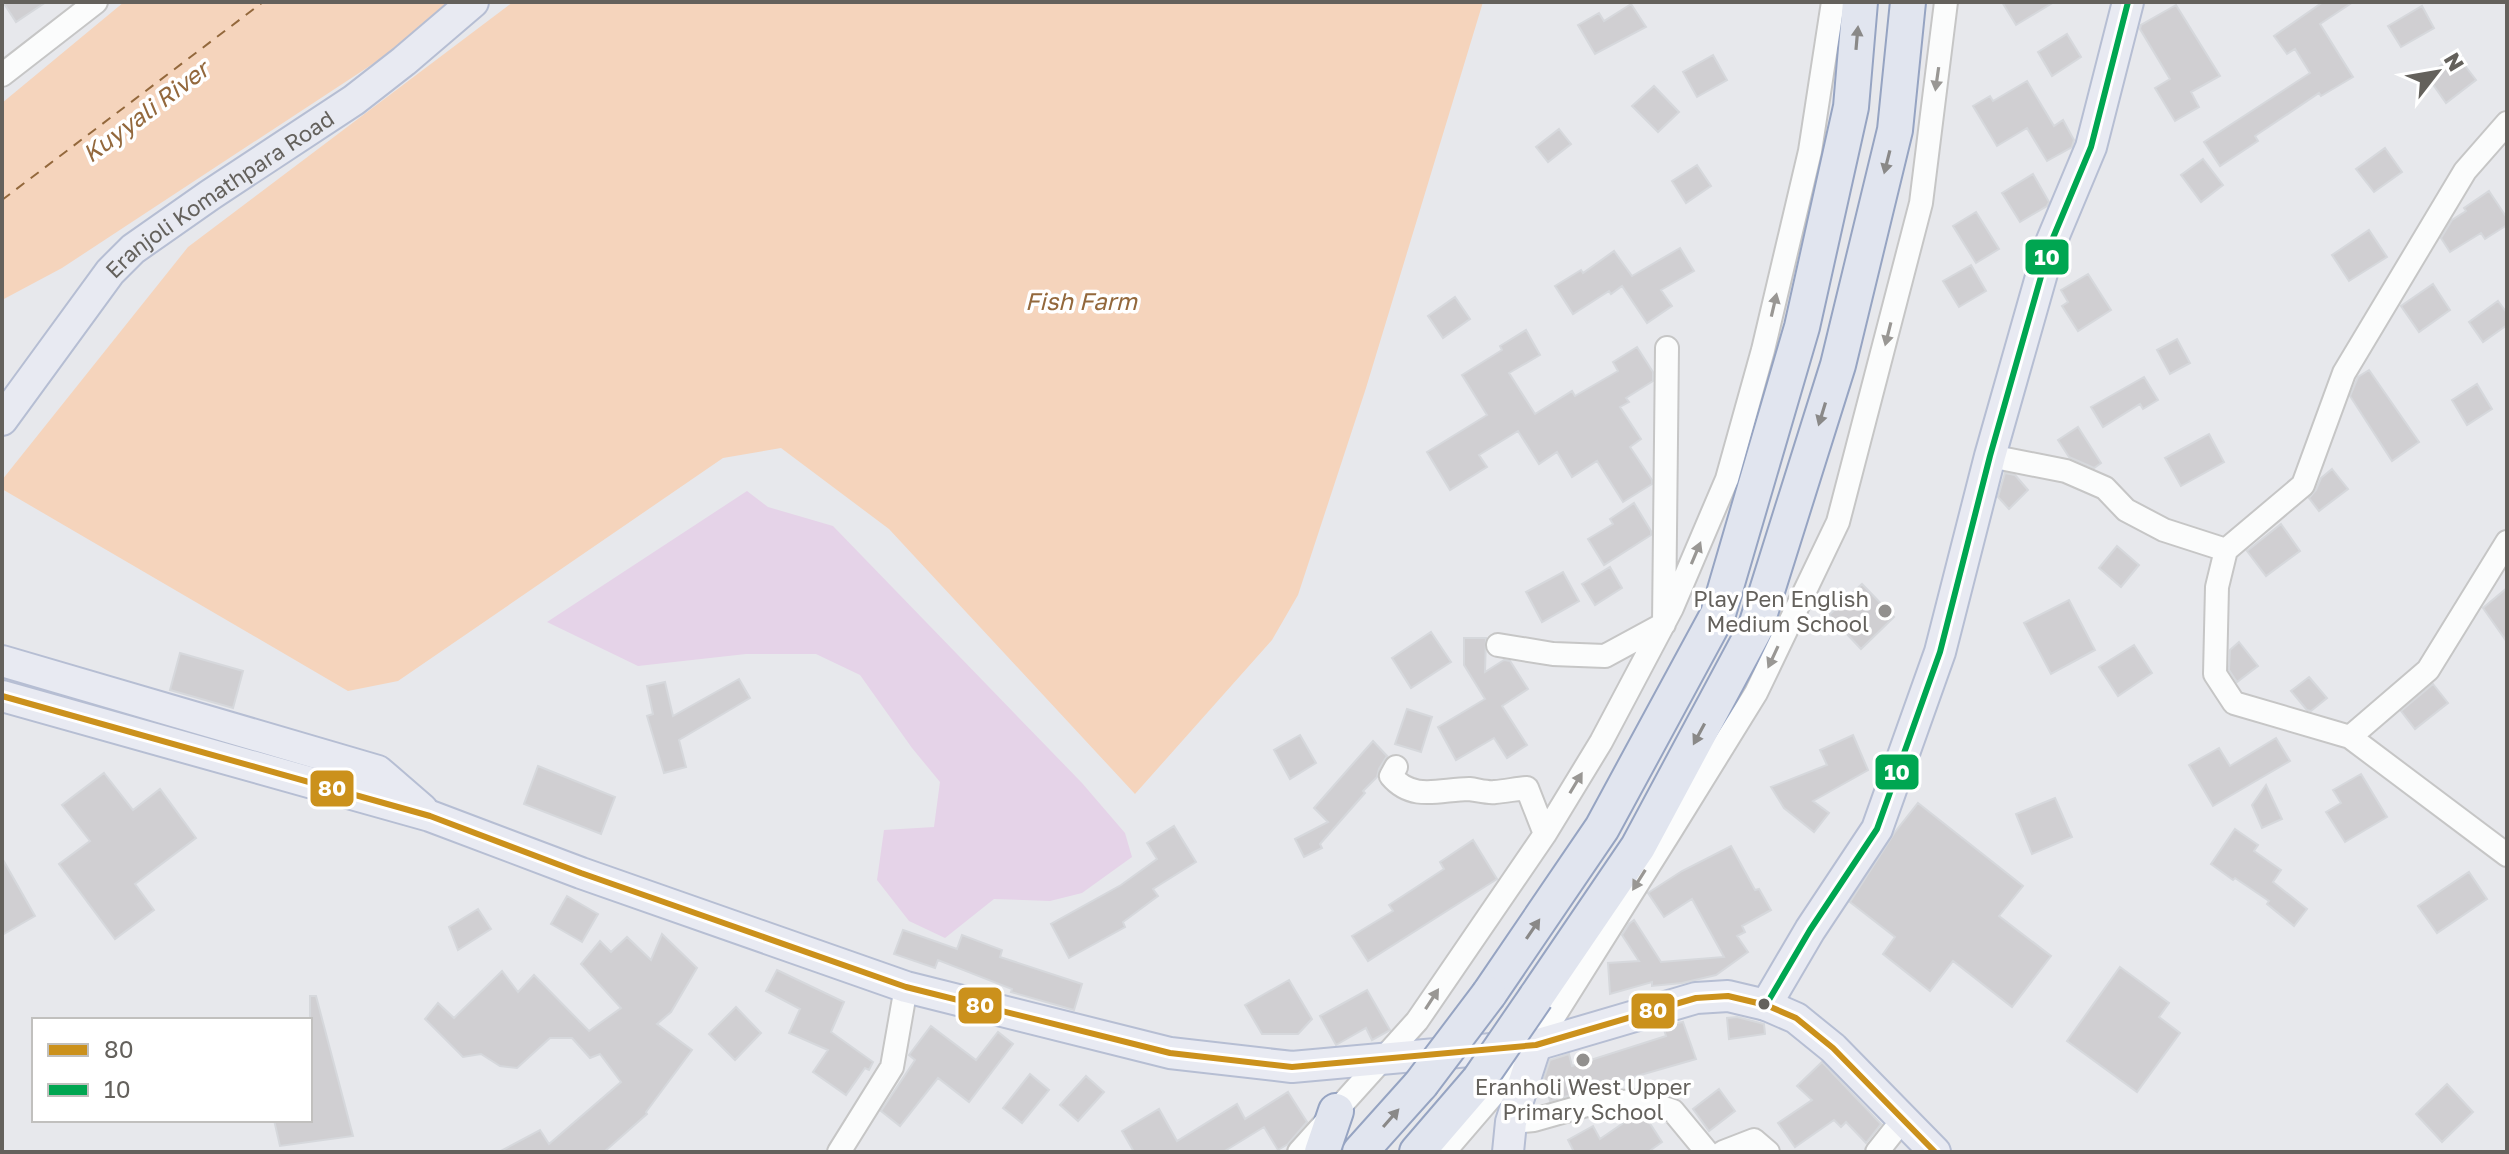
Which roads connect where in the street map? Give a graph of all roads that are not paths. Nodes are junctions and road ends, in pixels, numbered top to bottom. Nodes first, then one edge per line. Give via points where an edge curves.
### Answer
1 (96, 2) edge
2 (473, 2) edge
3 (1833, 2) edge
4 (1860, 2) edge
5 (1908, 2) edge
6 (1946, 2) edge
7 (2128, 2) edge
8 (2, 75) edge
9 (2507, 123) edge
10 (1667, 348) dead end
11 (2, 420) edge
12 (1990, 456) junction
13 (2507, 542) edge
14 (2226, 550) junction
15 (1664, 624) junction
16 (1498, 645) dead end
17 (2, 661) edge
18 (2, 696) edge
19 (2350, 737) junction
20 (1396, 767) dead end
21 (430, 816) junction
22 (1545, 834) junction
23 (2507, 855) edge
24 (906, 987) junction
25 (1766, 1005) junction
26 (1536, 1045) junction
27 (1382, 1059) junction
28 (1336, 1111) junction
29 (1904, 1118) junction
30 (1510, 1137) edge
31 (839, 1152) edge
32 (1299, 1152) edge
33 (1322, 1152) edge
34 (1360, 1152) edge
35 (1417, 1152) edge
36 (1444, 1152) edge
37 (1707, 1152) edge
38 (1723, 1152) edge
39 (1768, 1152) edge
40 (1877, 1152) edge
41 (1935, 1152) edge

1 - 8 street
2 - 11 main road, Eranjoli Komathpara Road via 354,100 133,249 110,272
15 -> 3 street via 1727,479 1763,350 1810,151
34 -> 4 highway, bridge via 1421,1084 1489,994 1602,828 1718,614 1802,327 1851,107
5 -> 35 highway, bridge via 1895,130 1838,365 1755,629 1638,847 1479,1080
6 -> 26 street via 1921,203 1838,522 1756,693
7 - 12 main road via 2091,147 2050,245
9 - 14 street via 2465,171 2344,373 2303,485
10 - 15 street
12 - 14 street via 2066,471 2105,488 2126,510 2164,530
12 - 25 main road via 1940,652 1877,829
13 - 19 street via 2428,670
14 - 19 street via 2217,587 2215,674 2234,703
15 - 16 street via 1605,656
22 -> 15 street
17 - 21 main road via 378,771
18 - 21 main road
19 - 23 street
20 - 22 street via 1391,776 1412,790 1527,788
21 - 24 main road
27 -> 22 street via 1417,1021
24 - 27 main road via 1170,1053 1292,1067
24 - 31 street via 892,1067
25 - 26 main road via 1728,996 1696,998
25 - 29 main road via 1796,1018 1833,1048
26 - 27 main road
26 - 30 main road
26 - 36 street
27 - 28 street
28 - 32 street
28 - 33 highway
29 - 40 street
29 - 41 main road
30 - 37 street via 1534,1120 1594,1103 1643,1101 1673,1111
38 - 39 street via 1754,1140

